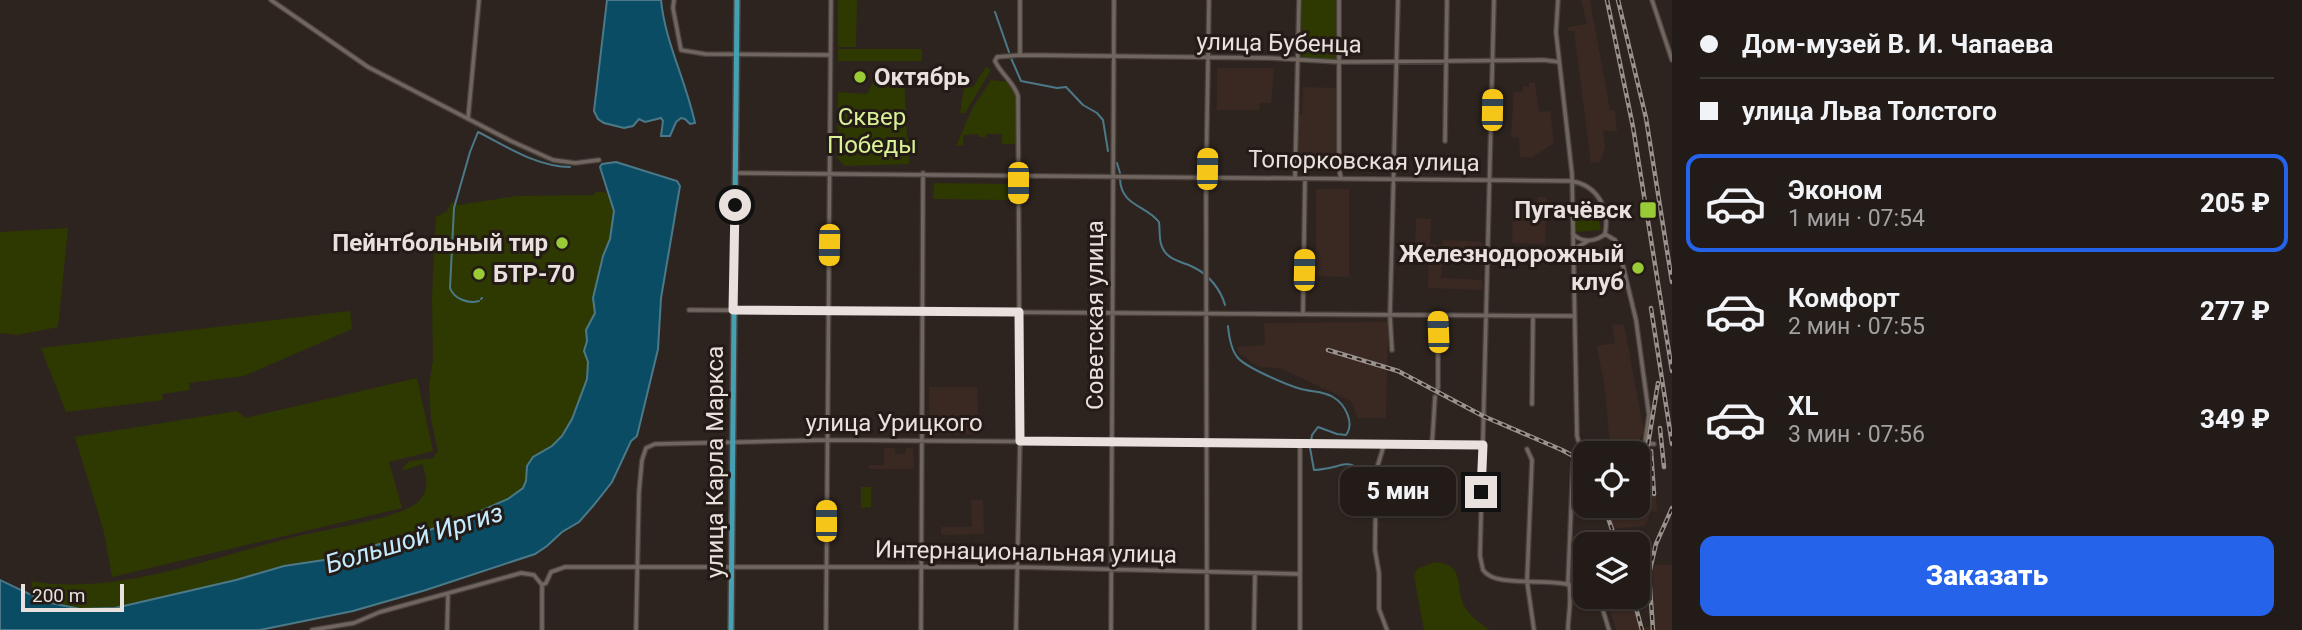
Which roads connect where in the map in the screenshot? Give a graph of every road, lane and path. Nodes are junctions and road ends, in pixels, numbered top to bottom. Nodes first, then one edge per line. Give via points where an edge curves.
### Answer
1 (271, 0) edge
2 (479, 0) edge
3 (674, 0) edge
4 (737, 0) edge
5 (831, 0) edge
6 (1020, 0) edge
7 (1114, 0) edge
8 (1209, 0) edge
9 (1299, 0) edge
10 (1339, 0) edge
11 (1398, 0) edge
12 (1447, 0) edge
13 (1494, 0) edge
14 (1558, 0) edge
15 (1652, 0) edge
16 (736, 54) junction
17 (830, 55) junction
18 (1020, 55) junction
19 (1114, 57) junction
20 (1208, 58) junction
21 (1397, 60) junction
22 (1493, 60) junction
23 (1672, 60) edge
24 (1298, 61) junction
25 (1445, 61) junction
26 (1340, 62) junction
27 (1559, 62) junction
28 (468, 119) junction
29 (1445, 141) dead end
30 (599, 160) dead end
31 (735, 173) junction
32 (923, 173) junction
33 (830, 174) junction
34 (1018, 176) junction
35 (1112, 177) junction
36 (1207, 177) junction
37 (1296, 178) junction
38 (1305, 178) junction
39 (1341, 178) junction
40 (1395, 179) junction
41 (1490, 180) junction
42 (1572, 181) junction
43 (1573, 233) junction
44 (1605, 234) junction
45 (1588, 241) junction
46 (1573, 253) junction
47 (689, 310) dead end
48 (733, 310) junction
49 (828, 310) junction
50 (923, 311) junction
51 (1019, 312) junction
52 (1303, 313) junction
53 (1114, 314) junction
54 (1392, 314) junction
55 (1207, 315) junction
56 (1438, 315) junction
57 (1487, 316) junction
58 (1533, 316) junction
59 (1573, 316) junction
60 (1392, 350) dead end
61 (1438, 388) dead end
62 (1435, 397) dead end
63 (1532, 404) dead end
64 (827, 440) junction
65 (733, 441) junction
66 (1020, 441) junction
67 (1578, 441) edge
68 (1645, 441) edge
69 (921, 442) junction
70 (1113, 443) junction
71 (1208, 443) junction
72 (1300, 444) junction
73 (1650, 444) edge
74 (1654, 444) dead end
75 (1384, 445) junction
76 (1432, 445) junction
77 (1483, 445) junction
78 (1527, 449) dead end
79 (1573, 463) dead end
80 (731, 567) junction
81 (921, 567) junction
82 (1017, 567) junction
83 (637, 568) junction
84 (826, 569) junction
85 (1112, 569) junction
86 (1207, 572) junction
87 (1255, 574) junction
88 (1299, 574) junction
89 (1527, 581) junction
90 (1568, 582) junction
91 (1573, 584) edge
92 (542, 585) junction
93 (448, 595) junction
94 (1603, 609) edge
95 (354, 623) junction
96 (312, 630) edge
97 (354, 630) edge
98 (447, 630) edge
99 (542, 630) edge
100 (636, 630) edge
101 (731, 630) edge
102 (826, 630) edge
103 (921, 630) edge
104 (1016, 630) edge
105 (1111, 630) edge
106 (1207, 630) edge
107 (1254, 630) edge
108 (1300, 630) edge
109 (1387, 630) edge
110 (1534, 630) edge
111 (1568, 630) edge
112 (1609, 630) edge

1 - 28 street via 368,67
2 - 28 street
3 - 16 street via 681,50
4 - 16 main road, улица Карла Маркса
5 - 17 street
6 - 18 street
7 - 19 street, Советская улица
8 - 20 street
9 - 24 street
10 - 26 street
11 - 21 street
12 - 25 street
13 - 22 street
14 - 27 street
15 - 23 street
16 - 17 street
16 - 31 main road, улица Карла Маркса
17 - 33 street
18 - 19 street, улица Бубенца
18 - 34 street, улица Бубенца via 995,61 1018,96
19 - 20 street, улица Бубенца
19 - 35 street, Советская улица
20 - 24 street, улица Бубенца
20 - 36 street
21 - 25 street, улица Бубенца
21 - 26 street, улица Бубенца
21 - 40 street
22 - 25 street, улица Бубенца
22 - 27 street, улица Бубенца
22 - 41 street
24 - 26 street, улица Бубенца
24 - 37 street
25 - 29 street
26 - 39 street
27 - 42 street
28 - 30 street via 553,160
31 - 33 street, Топорковская улица
31 - 48 main road, улица Карла Маркса
32 - 33 street, Топорковская улица
32 - 34 street, Топорковская улица
32 - 50 street
33 - 49 street
34 - 35 street, Топорковская улица
34 - 51 street
35 - 36 street, Топорковская улица
35 - 53 street, Советская улица
36 - 37 street, Топорковская улица
36 - 55 street
37 - 38 street, Топорковская улица
38 - 39 street, Топорковская улица
38 - 52 street
39 - 40 street, Топорковская улица
40 - 41 street, Топорковская улица
40 - 54 street
41 - 42 street, Топорковская улица
41 - 57 street
42 - 43 street
42 - 44 street via 1583,183 1603,203
43 - 45 street
43 - 46 street
44 - 45 street
44 - 68 street via 1618,245 1636,320 1649,415
45 - 46 street
46 - 59 street
47 - 48 street
48 - 49 street
48 - 65 main road, улица Карла Маркса
49 - 50 street
49 - 64 street
50 - 51 street
50 - 69 street
51 - 53 street
51 - 66 street
52 - 54 street
52 - 55 street
53 - 55 street
53 - 70 street, Советская улица
54 - 56 street
54 - 60 street
55 - 71 street
56 - 57 street
56 - 61 street
57 - 58 street
57 - 77 street
58 - 59 street
58 - 63 street
59 - 67 street
62 - 76 street
64 - 65 street, улица Урицкого
64 - 69 street, улица Урицкого
64 - 84 street
65 - 80 main road, улица Карла Маркса
65 - 83 street, улица Урицкого via 655,444 644,451
66 - 69 street, улица Урицкого
66 - 70 street, улица Урицкого
66 - 82 street
69 - 81 street
70 - 71 street, улица Урицкого
70 - 85 street, Советская улица
71 - 72 street, улица Урицкого
71 - 86 street
72 - 75 street, улица Урицкого
72 - 88 street
73 - 74 street
75 - 76 street, улица Урицкого
75 - 109 street via 1376,471 1375,550 1379,609
76 - 77 street, улица Урицкого
77 - 89 street via 1479,552 1483,570 1496,579
78 - 89 street via 1532,460
79 - 90 street
80 - 83 street, Интернациональная улица
80 - 84 street, Интернациональная улица
80 - 101 main road, улица Карла Маркса
81 - 82 street, Интернациональная улица
81 - 84 street, Интернациональная улица
81 - 103 street
82 - 85 street, Интернациональная улица
82 - 104 street
83 - 92 street, Интернациональная улица via 565,567 551,572
83 - 100 street
84 - 102 street
85 - 86 street, Интернациональная улица
85 - 105 street, Советская улица
86 - 87 street, Интернациональная улица
86 - 106 street
87 - 88 street, Интернациональная улица
87 - 107 street
88 - 108 street
89 - 90 street
89 - 110 street
90 - 91 street
90 - 111 street
92 - 93 street via 534,575 521,573
92 - 99 street
93 - 95 street
93 - 98 street
94 - 112 street
95 - 96 street
95 - 97 street

